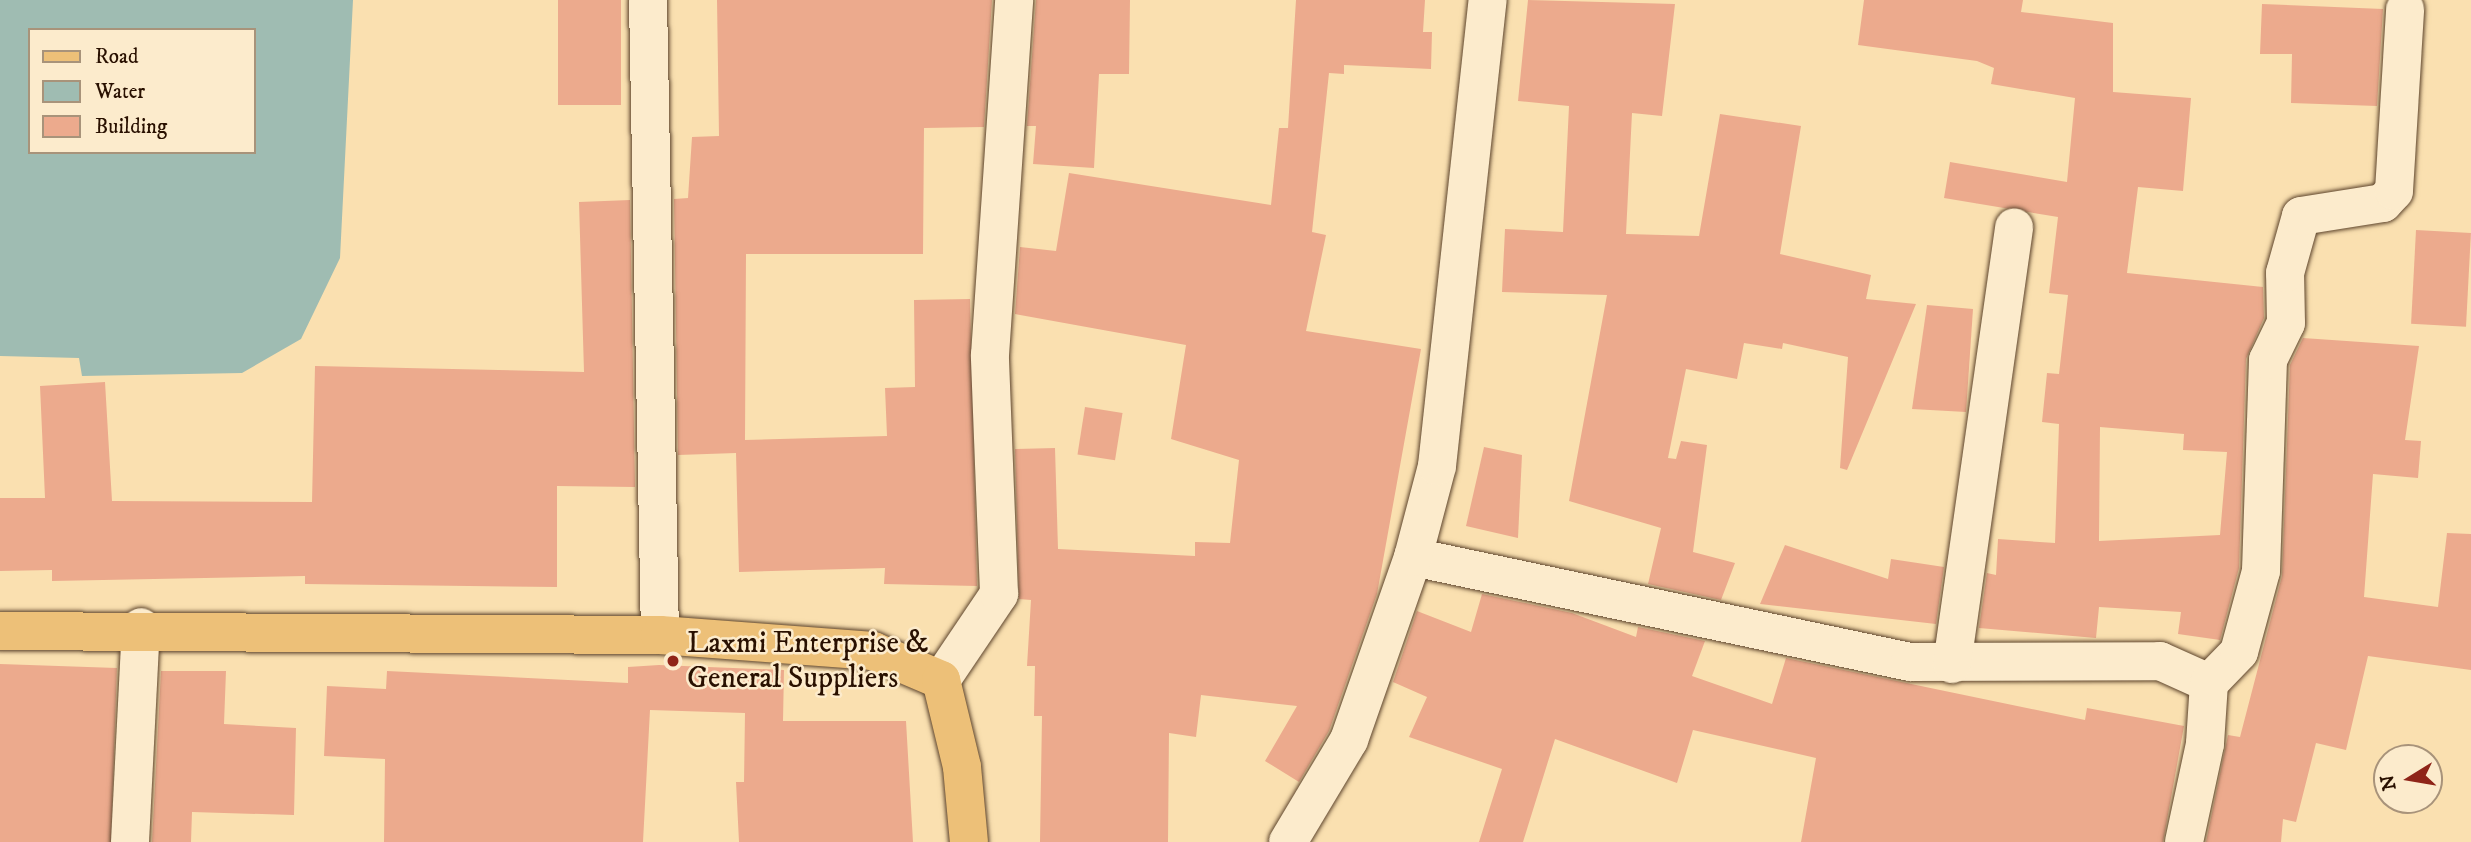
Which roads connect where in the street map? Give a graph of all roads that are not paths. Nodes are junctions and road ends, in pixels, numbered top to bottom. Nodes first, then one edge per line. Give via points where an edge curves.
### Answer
1 (648, 0) edge
2 (1014, 0) edge
3 (1488, 0) edge
4 (2405, 9) dead end
5 (2014, 228) dead end
6 (1413, 557) junction
7 (141, 627) junction
8 (0, 631) edge
9 (660, 635) junction
10 (1952, 664) junction
11 (941, 680) junction
12 (2209, 683) junction
13 (130, 842) edge
14 (969, 842) edge
15 (1288, 842) edge
16 (2183, 842) edge

1 - 9 street
2 - 11 street via 990,355 999,594
3 - 6 street via 1437,466
4 - 12 street via 2394,191 2383,203 2301,216 2285,273 2286,323 2268,360 2261,571 2239,652
5 - 10 street
6 - 10 street via 1560,584 1828,647
6 - 15 street via 1349,740
7 - 8 main road
7 - 9 main road
7 - 13 street
9 - 11 main road via 873,651
10 - 12 street via 2160,661
11 - 14 main road via 962,767
12 - 16 street via 2205,744

